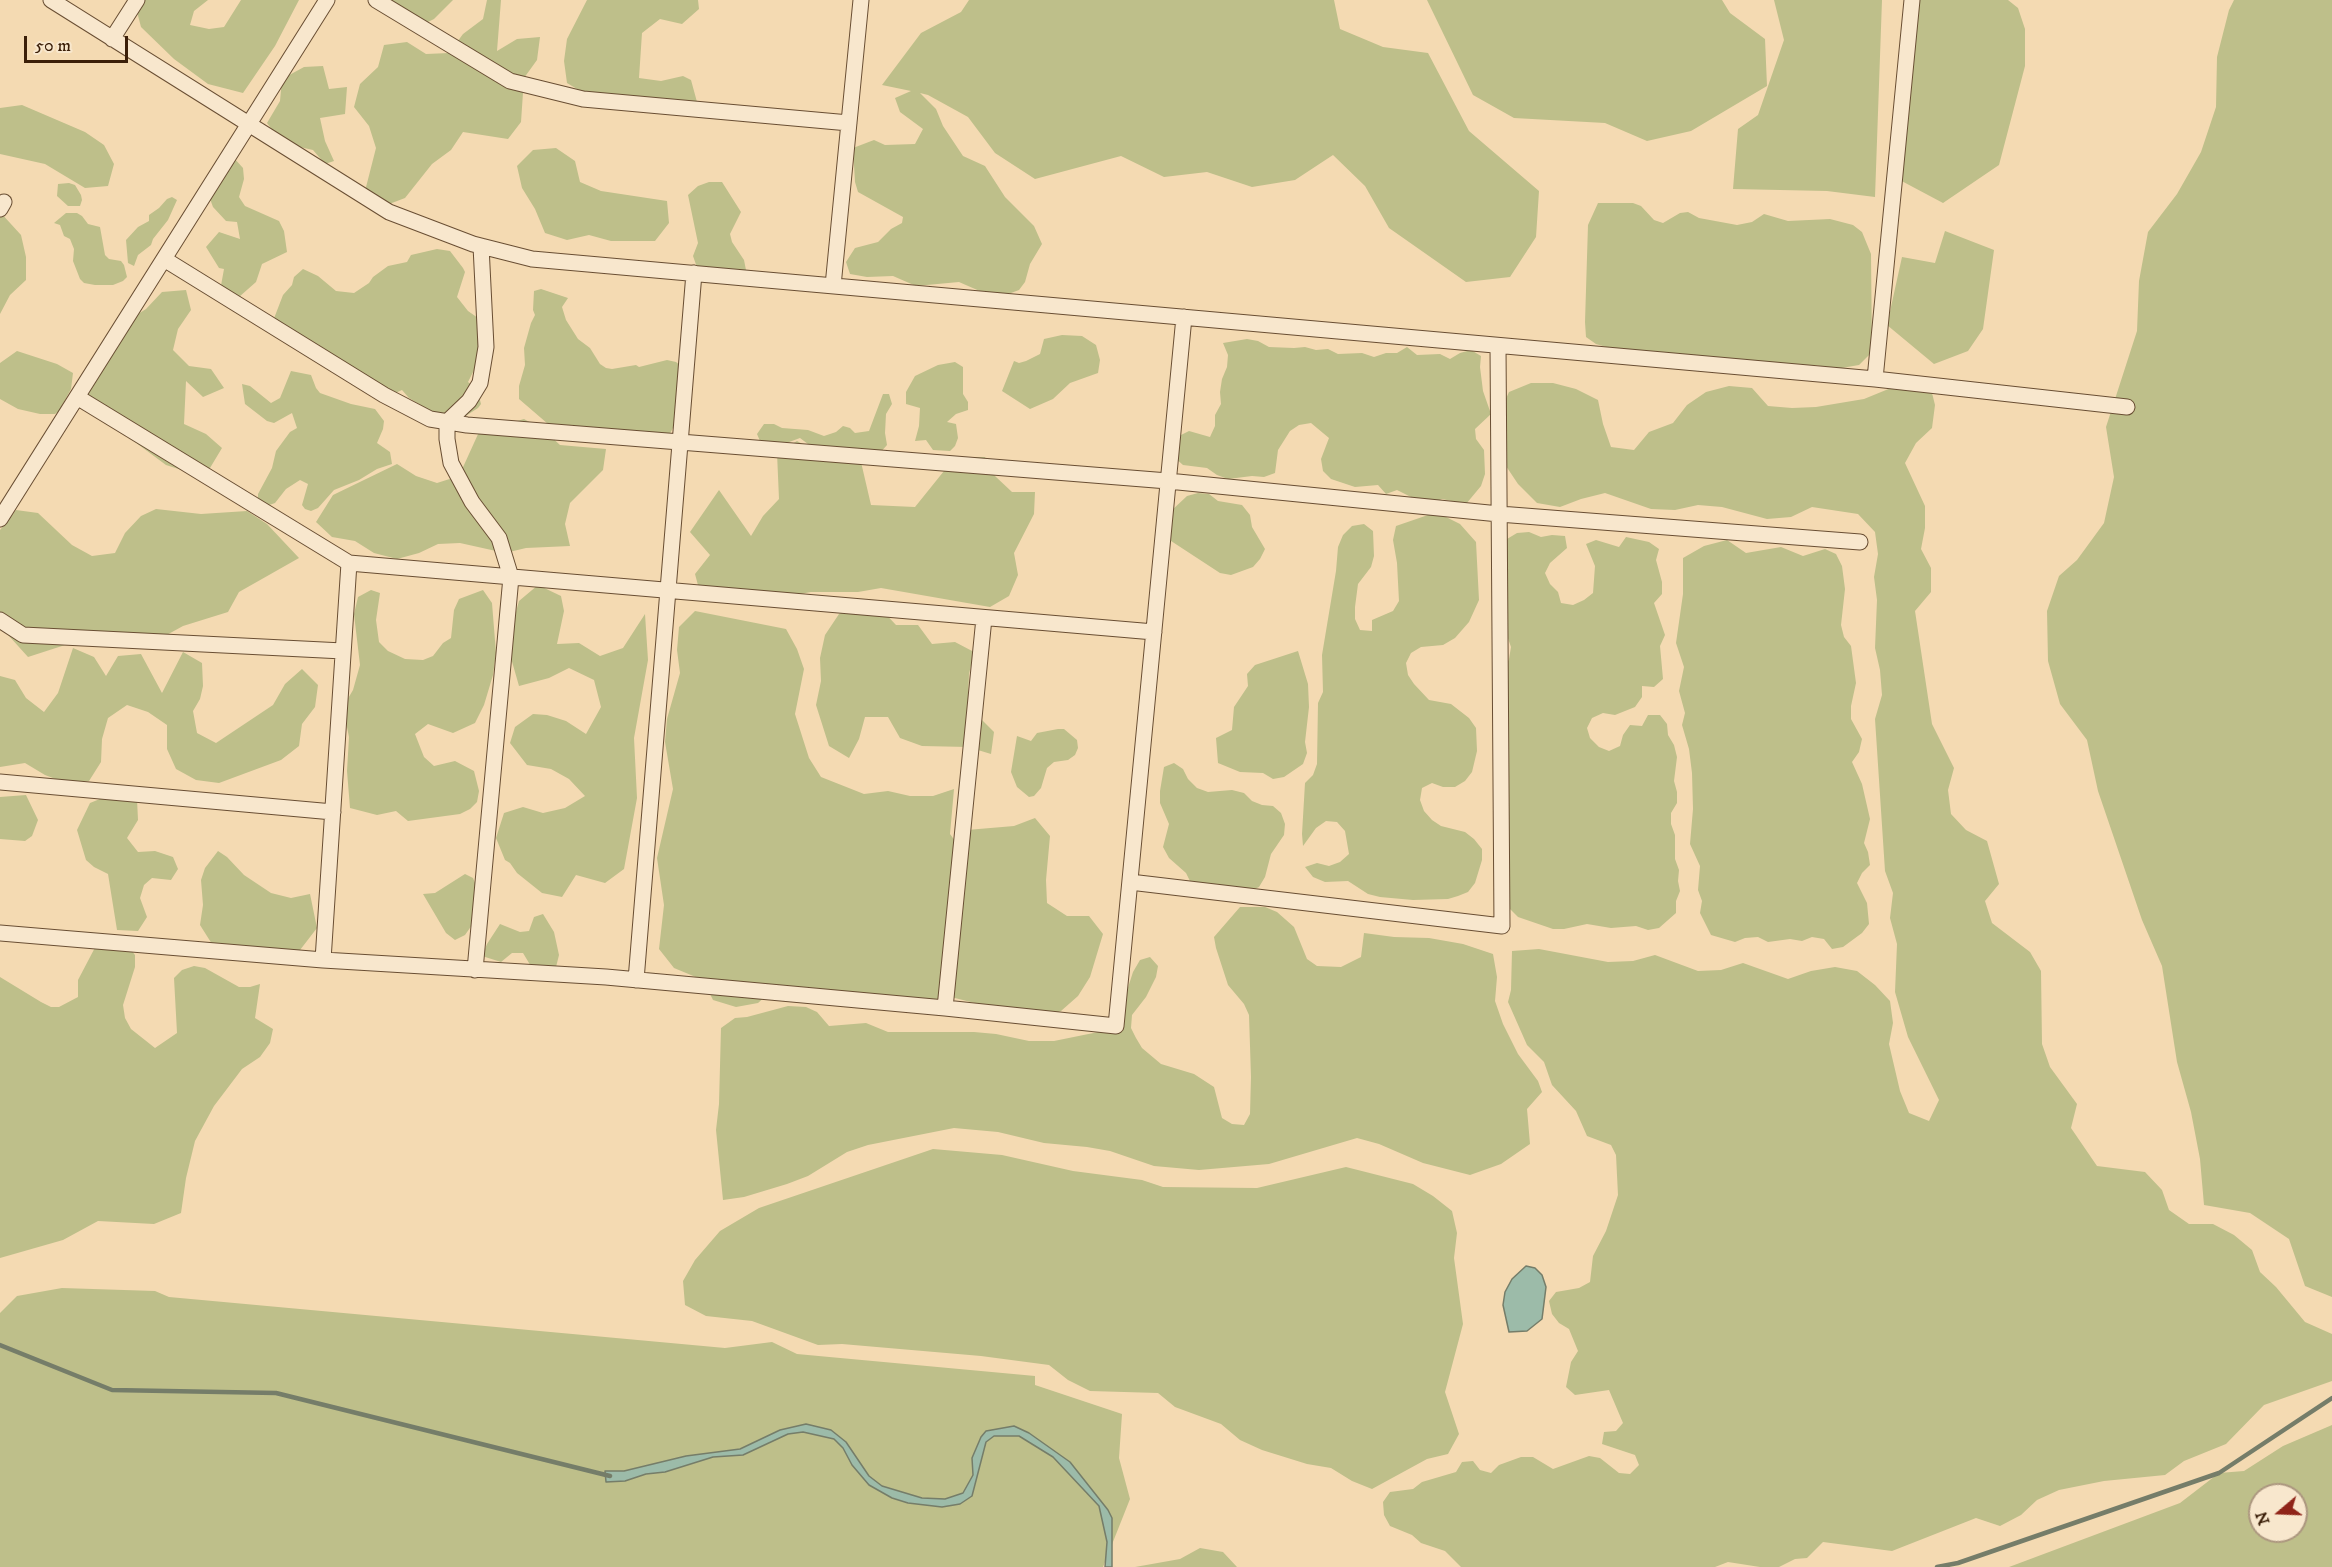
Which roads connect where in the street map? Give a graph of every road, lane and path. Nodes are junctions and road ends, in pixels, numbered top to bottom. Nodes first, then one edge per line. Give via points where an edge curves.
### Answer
1 (51, 0) edge
2 (137, 0) edge
3 (327, 0) edge
4 (376, 0) edge
5 (861, 0) edge
6 (1912, 0) edge
7 (112, 39) junction
8 (849, 123) junction
9 (248, 125) junction
10 (481, 246) junction
11 (164, 260) junction
12 (694, 273) junction
13 (832, 286) junction
14 (1184, 317) junction
15 (1498, 346) junction
16 (1875, 379) junction
17 (77, 397) junction
18 (2127, 407) dead end
19 (447, 422) junction
20 (680, 442) junction
21 (1168, 481) junction
22 (1499, 514) junction
23 (0, 519) edge
24 (1860, 542) dead end
25 (349, 563) junction
26 (511, 577) junction
27 (668, 590) junction
28 (984, 618) junction
29 (0, 620) edge
30 (1154, 632) junction
31 (343, 651) junction
32 (0, 782) edge
33 (333, 812) junction
34 (1130, 882) junction
35 (0, 933) edge
36 (322, 960) junction
37 (475, 970) junction
38 (636, 980) junction
39 (945, 1008) junction

1 - 7 street
2 - 7 street
3 - 9 street
4 - 8 street via 510,81 583,99
5 - 8 street
6 - 16 street
7 - 9 street
8 - 13 street
9 - 10 street via 389,212
9 - 11 street
10 - 12 street via 532,259
10 - 19 street via 486,347 480,383 469,401
11 - 17 street
11 - 19 street via 384,395 430,419
12 - 13 street
12 - 20 street
13 - 14 street
14 - 15 street
14 - 21 street
15 - 16 street
15 - 22 street
16 - 18 street
17 - 23 street
17 - 25 street
19 - 20 street
19 - 26 street via 451,463 472,502 499,538
20 - 21 street
20 - 27 street
21 - 22 street
21 - 30 street
22 - 24 street
22 - 34 street via 1502,926
25 - 26 street
25 - 31 street
26 - 27 street
26 - 37 street
27 - 28 street
27 - 38 street
28 - 30 street
28 - 39 street
29 - 31 street via 23,635
30 - 34 street
31 - 33 street
32 - 33 street
33 - 36 street
34 - 39 street via 1116,1026
35 - 36 street
36 - 37 street
37 - 38 street
38 - 39 street

